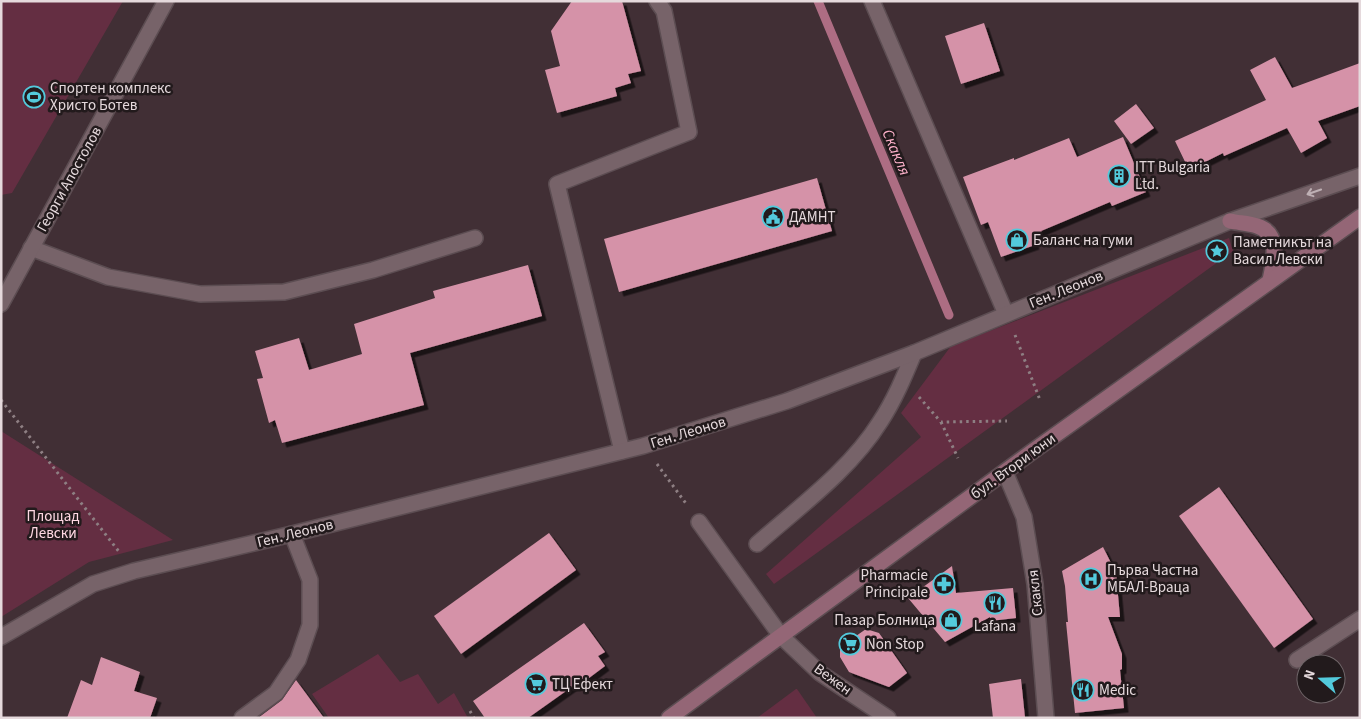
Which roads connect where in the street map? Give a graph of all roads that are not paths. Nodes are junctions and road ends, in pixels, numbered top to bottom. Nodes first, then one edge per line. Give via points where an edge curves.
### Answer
1 (166, 1) edge
2 (657, 1) edge
3 (872, 1) edge
4 (1360, 176) edge
5 (1360, 217) edge
6 (1230, 221) junction
7 (476, 238) dead end
8 (32, 248) junction
9 (1270, 280) junction
10 (1, 304) edge
11 (1006, 314) junction
12 (914, 353) junction
13 (622, 451) junction
14 (1005, 472) junction
15 (699, 522) road end
16 (292, 534) junction
17 (757, 544) dead end
18 (1360, 619) edge
19 (781, 636) junction
20 (1, 637) edge
21 (1306, 654) edge
22 (242, 718) edge
23 (669, 718) edge
24 (888, 718) edge
25 (1046, 718) edge

1 - 8 street, Георги Апостолов
2 - 13 street via 664,11 689,132 557,184
3 - 11 street
4 -> 6 street, Ген. Леонов
5 - 9 street, бул. Втори юни
6 - 9 street via 1259,226 1270,233 1274,250
6 - 11 street, Ген. Леонов
7 - 8 street via 374,270 284,292 200,294 108,277
8 - 10 street, Георги Апостолов
9 - 14 street, бул. Втори юни
11 - 12 street, Ген. Леонов
12 - 13 street, Ген. Леонов via 787,401
12 - 17 street via 880,424 848,464
13 - 16 street, Ген. Леонов
14 - 19 street, бул. Втори юни
14 - 25 street, Скакля via 1024,517 1035,584
15 - 19 street, Вежен
16 - 20 street, Ген. Леонов via 134,571 93,584
16 - 22 street via 310,580 310,625 298,660 276,693
18 - 21 street
19 - 23 street, бул. Втори юни
19 - 24 street, Вежен via 820,673

